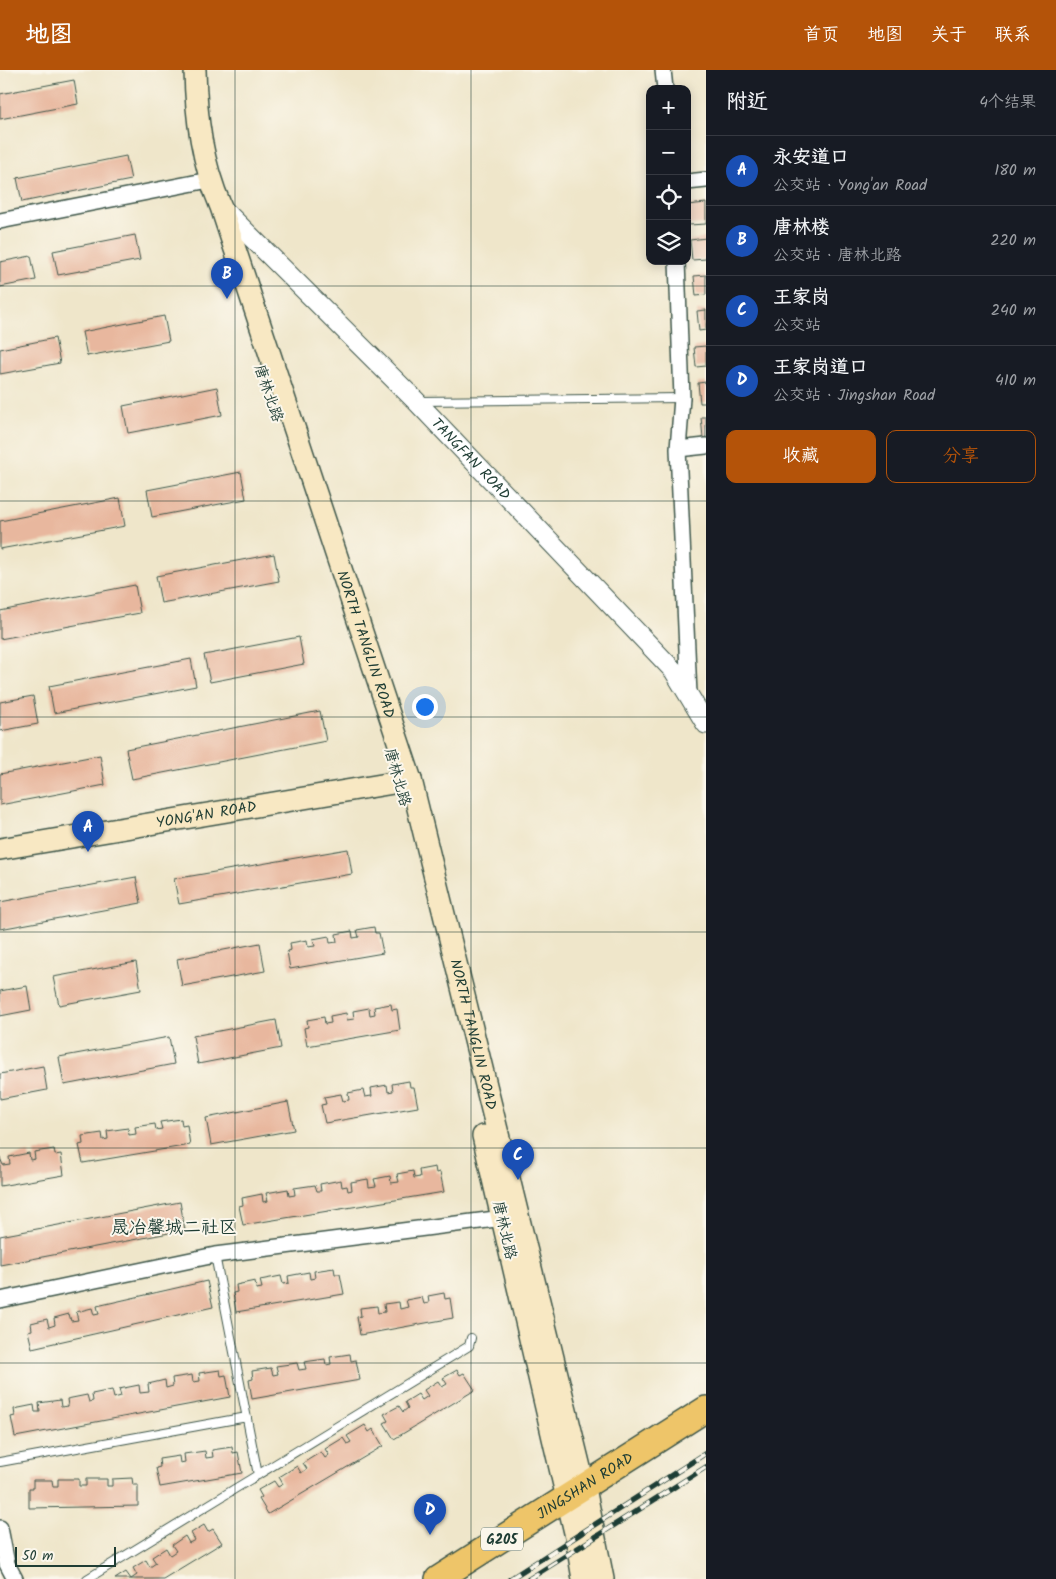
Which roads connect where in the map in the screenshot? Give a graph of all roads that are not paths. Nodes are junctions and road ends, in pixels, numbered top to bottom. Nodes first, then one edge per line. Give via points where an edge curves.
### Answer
1 (184, 70) edge
2 (196, 70) edge
3 (663, 70) edge
4 (665, 85) edge
5 (706, 180) edge
6 (203, 181) junction
7 (691, 182) edge
8 (221, 207) junction
9 (0, 221) edge
10 (677, 265) edge
11 (682, 398) junction
12 (416, 401) junction
13 (706, 446) edge
14 (678, 449) junction
15 (688, 694) junction
16 (705, 720) edge
17 (406, 780) junction
18 (0, 849) edge
19 (510, 1217) junction
20 (215, 1255) junction
21 (0, 1300) edge
22 (471, 1338) dead end
23 (706, 1409) edge
24 (247, 1417) junction
25 (0, 1462) edge
26 (258, 1475) junction
27 (575, 1493) junction
28 (0, 1528) edge
29 (15, 1579) edge
30 (86, 1579) edge
31 (438, 1579) edge
32 (583, 1579) edge
33 (603, 1579) edge

1 - 6 main road, 唐林北路 via 184,121
2 - 6 main road, NORTH TANGLIN ROAD
3 - 4 street
5 - 7 street
6 - 8 main road, NORTH TANGLIN ROAD
6 - 9 street
6 - 17 main road, 唐林北路
8 - 12 street, TANGFAN ROAD
8 - 17 main road, NORTH TANGLIN ROAD
10 - 11 street
11 - 12 lane
11 - 14 street
12 - 15 street, TANGFAN ROAD via 674,671
13 - 14 street
14 - 15 street
15 - 16 street, TANGFAN ROAD
17 - 18 main road, YONG'AN ROAD
17 - 19 main road, NORTH TANGLIN ROAD
19 - 20 street
19 - 27 main road, NORTH TANGLIN ROAD
20 - 21 street
20 - 24 lane
22 - 26 lane via 470,1346
23 - 27 highway, JINGSHAN ROAD / G205
24 - 25 lane
24 - 26 lane
26 - 30 lane
27 - 31 highway, JINGSHAN ROAD / G205
27 - 32 main road via 576,1537
27 - 33 main road
28 - 29 street via 7,1564

